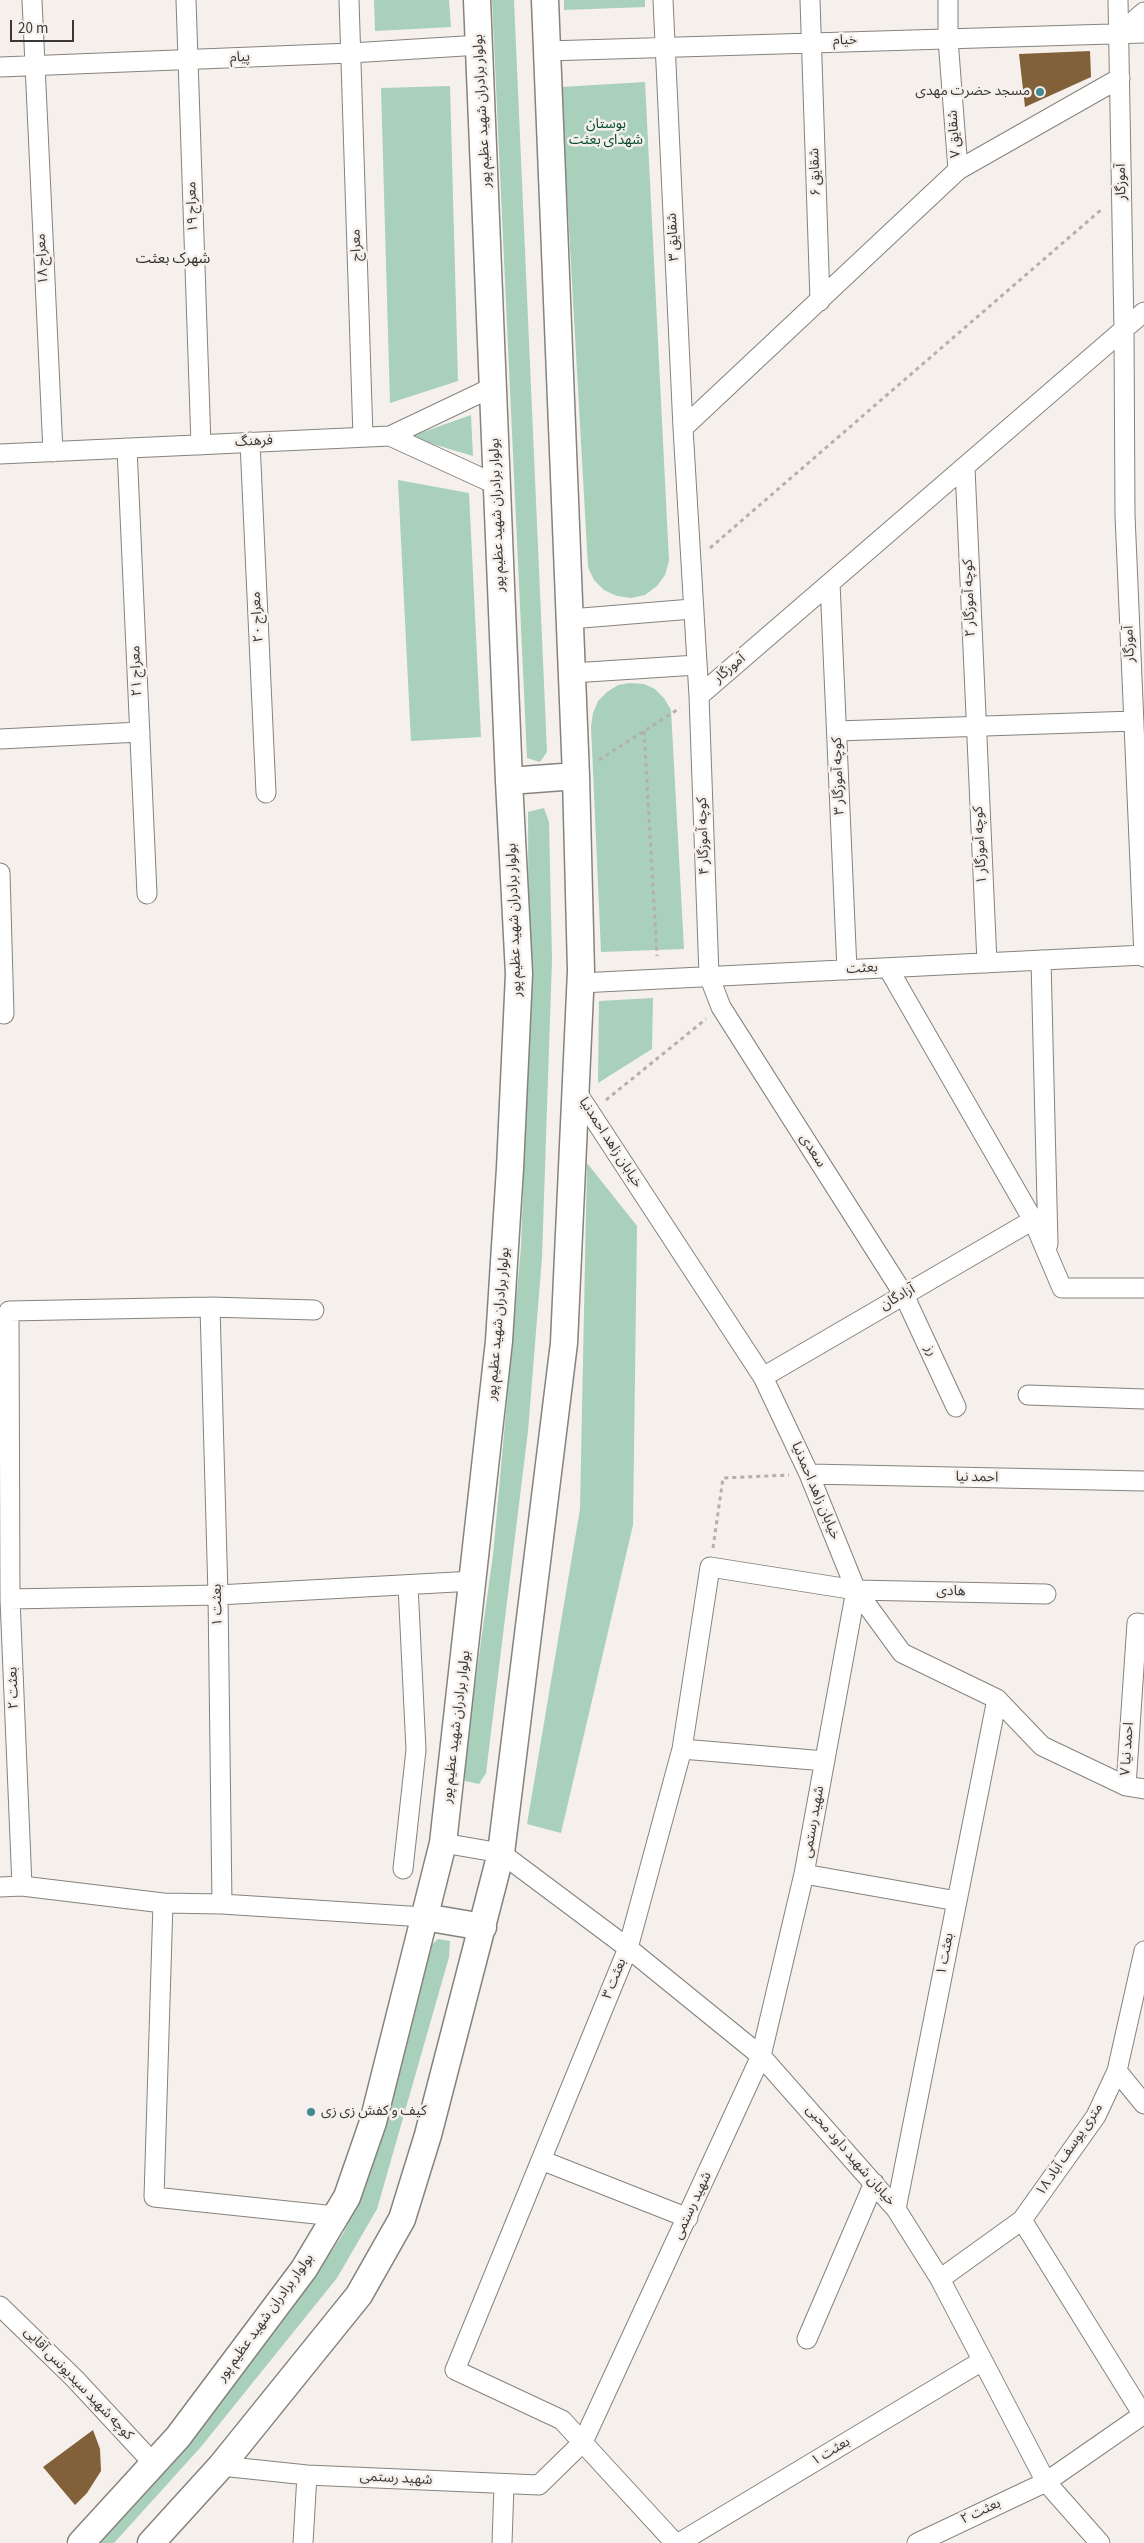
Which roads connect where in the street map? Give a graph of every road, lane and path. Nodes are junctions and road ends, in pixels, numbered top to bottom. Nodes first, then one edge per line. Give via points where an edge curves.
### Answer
1 (32, 0) edge
2 (186, 0) edge
3 (349, 0) edge
4 (477, 0) edge
5 (545, 0) edge
6 (664, 0) edge
7 (810, 0) edge
8 (948, 0) edge
9 (1118, 0) edge
10 (1144, 12) edge
11 (1144, 33) edge
12 (1118, 34) junction
13 (948, 39) junction
14 (811, 42) junction
15 (480, 45) junction
16 (665, 46) junction
17 (547, 51) junction
18 (351, 53) junction
19 (188, 60) junction
20 (34, 66) junction
21 (0, 67) edge
22 (1120, 78) junction
23 (958, 170) junction
24 (1122, 191) junction
25 (820, 301) junction
26 (1144, 312) edge
27 (1124, 330) junction
28 (494, 388) junction
29 (683, 428) junction
30 (390, 436) junction
31 (362, 437) junction
32 (250, 442) junction
33 (201, 445) junction
34 (127, 448) junction
35 (53, 452) junction
36 (0, 454) edge
37 (964, 468) junction
38 (497, 485) junction
39 (690, 565) junction
40 (830, 583) junction
41 (692, 609) junction
42 (570, 619) junction
43 (1137, 630) edge
44 (697, 665) junction
45 (572, 673) junction
46 (699, 696) junction
47 (1134, 721) junction
48 (975, 727) junction
49 (644, 731) junction
50 (837, 731) junction
51 (140, 732) junction
52 (0, 739) edge
53 (576, 776) junction
54 (509, 781) junction
55 (266, 793) dead end
56 (0, 873) edge
57 (147, 894) dead end
58 (657, 956) dead end
59 (1144, 956) edge
60 (1041, 960) junction
61 (987, 963) junction
62 (888, 968) junction
63 (847, 970) junction
64 (709, 976) junction
65 (580, 983) junction
66 (721, 1008) junction
67 (4, 1014) dead end
68 (576, 1091) junction
69 (590, 1112) junction
70 (1033, 1220) junction
71 (1048, 1256) junction
72 (1144, 1288) edge
73 (904, 1295) junction
74 (210, 1307) junction
75 (314, 1310) dead end
76 (763, 1377) junction
77 (1028, 1395) dead end
78 (1144, 1400) edge
79 (956, 1407) dead end
80 (810, 1474) junction
81 (1144, 1482) edge
82 (710, 1568) junction
83 (474, 1581) junction
84 (408, 1585) junction
85 (856, 1590) junction
86 (1046, 1594) dead end
87 (218, 1595) junction
88 (10, 1598) junction
89 (1141, 1624) edge
90 (997, 1699) junction
91 (682, 1749) junction
92 (825, 1761) junction
93 (1135, 1787) edge
94 (443, 1843) junction
95 (501, 1853) junction
96 (403, 1869) dead end
97 (804, 1874) junction
98 (22, 1886) junction
99 (0, 1887) edge
100 (957, 1901) junction
101 (163, 1903) junction
102 (222, 1904) junction
103 (424, 1917) junction
104 (483, 1927) junction
105 (628, 1948) junction
106 (1144, 1951) edge
107 (762, 2056) junction
108 (1118, 2071) junction
109 (1144, 2104) edge
110 (541, 2160) junction
111 (874, 2183) junction
112 (896, 2208) junction
113 (335, 2216) junction
114 (688, 2218) junction
115 (1022, 2220) junction
116 (940, 2279) junction
117 (0, 2306) edge
118 (807, 2339) dead end
119 (982, 2362) junction
120 (1144, 2414) edge
121 (583, 2442) junction
122 (154, 2464) junction
123 (221, 2466) junction
124 (307, 2475) junction
125 (1046, 2482) junction
126 (504, 2485) junction
127 (82, 2543) edge
128 (151, 2543) edge
129 (303, 2543) edge
130 (502, 2543) edge
131 (675, 2543) edge
132 (680, 2543) edge
133 (916, 2543) edge
134 (1100, 2543) edge

1 - 20 street, معراج ۱۸
2 - 19 street, معراج ۱۹
3 - 18 street, معراج
4 - 15 main road, بولوار برادران شهید عظیم‌ پور
5 - 17 main road
6 - 16 street, شقایق ۳
7 - 14 street, شقایق ۶
8 - 13 street, شقایق ۷
9 - 12 street, آموزگار
10 - 12 street
11 - 12 street, خیام
12 - 13 street, خیام
12 - 22 street, آموزگار
13 - 14 street, خیام
13 - 23 street, شقایق ۷
14 - 16 street, خیام
14 - 25 street, شقایق ۶
15 - 18 street, پیام
15 - 28 main road, بولوار برادران شهید عظیم‌ پور
16 - 17 street, خیام
16 - 29 street, شقایق ۳
17 - 42 main road
18 - 19 street, پیام
18 - 31 street, معراج
19 - 20 street, پیام
19 - 33 street, معراج ۱۹
20 - 21 street, پیام
20 - 35 street, معراج ۱۸
22 - 23 street
22 - 24 street, آموزگار
23 - 25 street
24 - 27 street, آموزگار
24 - 39 path
25 - 29 street
26 - 27 street, آموزگار
27 - 37 street, آموزگار
27 - 43 street, آموزگار via 1125,515
28 - 30 street
28 - 38 main road, بولوار برادران شهید عظیم‌ پور
29 - 39 street, شقایق ۳
30 - 31 street, فرهنگ
30 - 38 street, فرهنگ
31 - 32 street, فرهنگ
32 - 33 street, فرهنگ
32 - 55 street, معراج ۲۰
33 - 34 street, فرهنگ
34 - 35 street, فرهنگ
34 - 51 street, معراج ۲۱
35 - 36 street, فرهنگ
37 - 40 street, آموزگار
37 - 48 street, کوچه آموزگار ۲
38 - 54 main road, بولوار برادران شهید عظیم‌ پور
39 - 41 street, کوچه آموزگار ۴
40 - 46 street, آموزگار
40 - 50 street, کوچه آموزگار ۳
41 - 42 street
41 - 44 street, کوچه آموزگار ۴
42 - 45 main road
43 - 47 street, آموزگار
44 - 45 street
44 - 46 street, کوچه آموزگار ۴
45 - 53 main road
46 - 49 path
46 - 64 street, کوچه آموزگار ۴
47 - 48 street
47 - 59 street, آموزگار
48 - 50 street
48 - 61 street, کوچه آموزگار ۱
49 - 53 path
49 - 58 path
50 - 63 street, کوچه آموزگار ۳
51 - 52 street
51 - 57 street, معراج ۲۱
53 - 54 main road
53 - 65 main road
54 - 83 main road, بولوار برادران شهید عظیم‌ پور via 519,974 499,1342
56 - 67 street
59 - 60 street, بعثت
60 - 61 street, بعثت
60 - 71 street
61 - 62 street, بعثت
62 - 63 street, بعثت
62 - 70 street
63 - 64 street, بعثت
64 - 65 street, بعثت
64 - 66 street, کوچه آموزگار ۴
65 - 68 main road
66 - 69 path
66 - 73 street, سعدی
68 - 69 street, خیابان زاهد احمدنیا
68 - 95 main road via 564,1343
69 - 76 street, خیابان زاهد احمدنیا
70 - 71 street
70 - 73 street, آزادگان
71 - 72 street via 1062,1288
73 - 76 street, آزادگان
73 - 79 street, رز
74 - 75 street
74 - 87 street, بعثت ۱
74 - 88 street, بعثت ۲ via 9,1311
76 - 80 street, خیابان زاهد احمدنیا
77 - 78 street
80 - 81 street, احمد نیا
80 - 82 path via 723,1478
80 - 85 street, خیابان زاهد احمدنیا
82 - 85 street, هادی
82 - 91 street, بعثت ۳
83 - 84 street
83 - 94 main road, بولوار برادران شهید عظیم‌ پور
84 - 87 street
84 - 96 street via 416,1750
85 - 86 street, هادی
85 - 90 street, خیابان زاهد احمدنیا via 902,1653
85 - 92 street, شهید رستمی
87 - 88 street
87 - 102 street, بعثت ۱
88 - 98 street, بعثت ۲
89 - 93 street, احمد نیا ۷
90 - 93 street, خیابان زاهد احمدنیا via 1042,1746
90 - 100 street, بعثت ۱
91 - 92 street
91 - 105 street, بعثت ۳
92 - 97 street, شهید رستمی
94 - 95 street
94 - 103 main road, بولوار برادران شهید عظیم‌ پور
95 - 104 main road
95 - 105 street, خیابان شهید داود محبی
97 - 100 street
97 - 107 street, شهید رستمی
98 - 99 street
98 - 101 street
100 - 112 street, بعثت ۱
101 - 102 street
101 - 113 street via 154,2197
102 - 103 street
103 - 104 main road
103 - 113 main road, بولوار برادران شهید عظیم‌ پور via 373,2122 347,2196
104 - 123 main road via 428,2135 402,2219 359,2296
105 - 107 street, خیابان شهید داود محبی
105 - 110 street, بعثت ۳
106 - 108 street, ۱۸ متری یوسف آباد
107 - 111 street, خیابان شهید داود محبی
107 - 114 street, شهید رستمی
108 - 109 street
108 - 115 street, ۱۸ متری یوسف آباد via 1096,2116
110 - 114 street
110 - 121 street, بعثت ۳ via 455,2370 562,2420
111 - 112 street, خیابان شهید داود محبی
111 - 118 street
112 - 116 street, خیابان شهید داود محبی
113 - 122 main road, بولوار برادران شهید عظیم‌ پور via 304,2269 178,2437
114 - 121 street, شهید رستمی
115 - 116 street, ۱۸ متری یوسف آباد
115 - 120 street
116 - 119 street, خیابان شهید داود محبی
117 - 122 street, کوچه شهید سیدیونس آقایی via 75,2379
119 - 125 street, خیابان شهید داود محبی
119 - 132 street, بعثت ۱
120 - 125 street, بعثت ۲
121 - 126 street, شهید رستمی via 539,2485
121 - 131 street
122 - 127 main road, بولوار برادران شهید عظیم‌ پور
123 - 124 street, شهید رستمی
123 - 128 main road
124 - 126 street, شهید رستمی
124 - 129 street
125 - 133 street, بعثت ۲
125 - 134 street, خیابان شهید داود محبی
126 - 130 street

